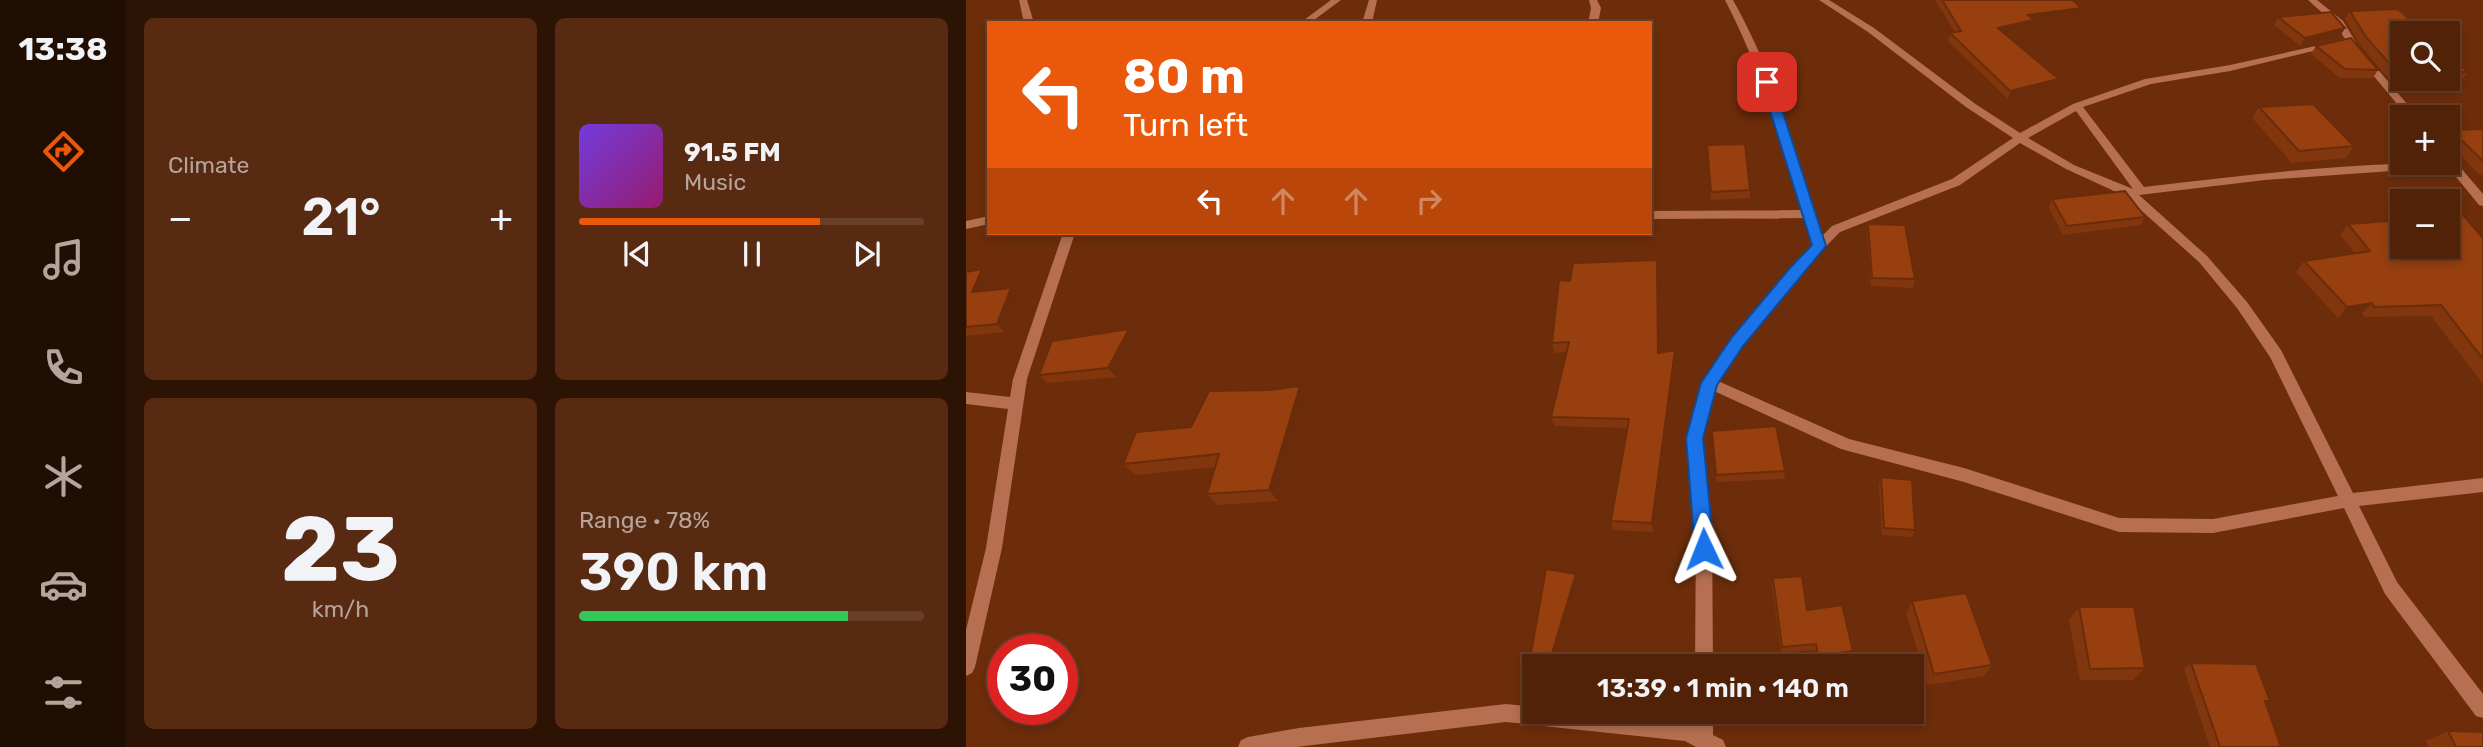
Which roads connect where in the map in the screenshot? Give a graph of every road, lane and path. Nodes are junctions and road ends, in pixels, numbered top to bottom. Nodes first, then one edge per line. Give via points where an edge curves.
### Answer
1 (1023, 0) edge
2 (1337, 0) edge
3 (1373, 0) edge
4 (1593, 0) edge
5 (1730, 0) edge
6 (1823, 0) edge
7 (2312, 0) edge
8 (1028, 21) edge
9 (1307, 21) edge
10 (1368, 21) edge
11 (1593, 21) edge
12 (2351, 39) junction
13 (2403, 105) edge
14 (2077, 106) junction
15 (2020, 138) junction
16 (2390, 166) edge
17 (2460, 175) edge
18 (2135, 192) junction
19 (2483, 202) edge
20 (1809, 214) junction
21 (1652, 215) edge
22 (987, 220) edge
23 (966, 225) edge
24 (1068, 235) edge
25 (1819, 246) junction
26 (1709, 383) junction
27 (966, 398) edge
28 (1017, 404) junction
29 (2483, 485) edge
30 (2346, 501) junction
31 (1704, 654) edge
32 (966, 667) edge
33 (2483, 709) edge
34 (1706, 724) edge
35 (1710, 744) edge
36 (1248, 747) edge

1 - 8 street
2 - 9 street
3 - 10 street
4 - 11 street
5 - 20 street via 1776,106
6 - 15 street
7 - 12 street via 2340,23
12 - 13 street
12 - 14 street via 2230,68 2149,81
14 - 15 street
14 - 18 street
15 - 18 street via 2070,167
15 - 25 street via 1956,182 1836,229
16 - 18 street
17 - 19 street
18 - 30 street via 2242,305 2276,355
20 - 21 street
20 - 25 street
22 - 23 street
24 - 28 street via 1020,379
25 - 26 street via 1737,342
26 - 30 street via 1846,445 1964,475 2119,525 2213,526
26 - 31 street via 1695,438 1704,525
27 - 28 street
28 - 32 street via 994,548
29 - 30 street
30 - 33 street via 2391,588
34 - 35 street
35 - 36 street via 1687,732 1506,713

